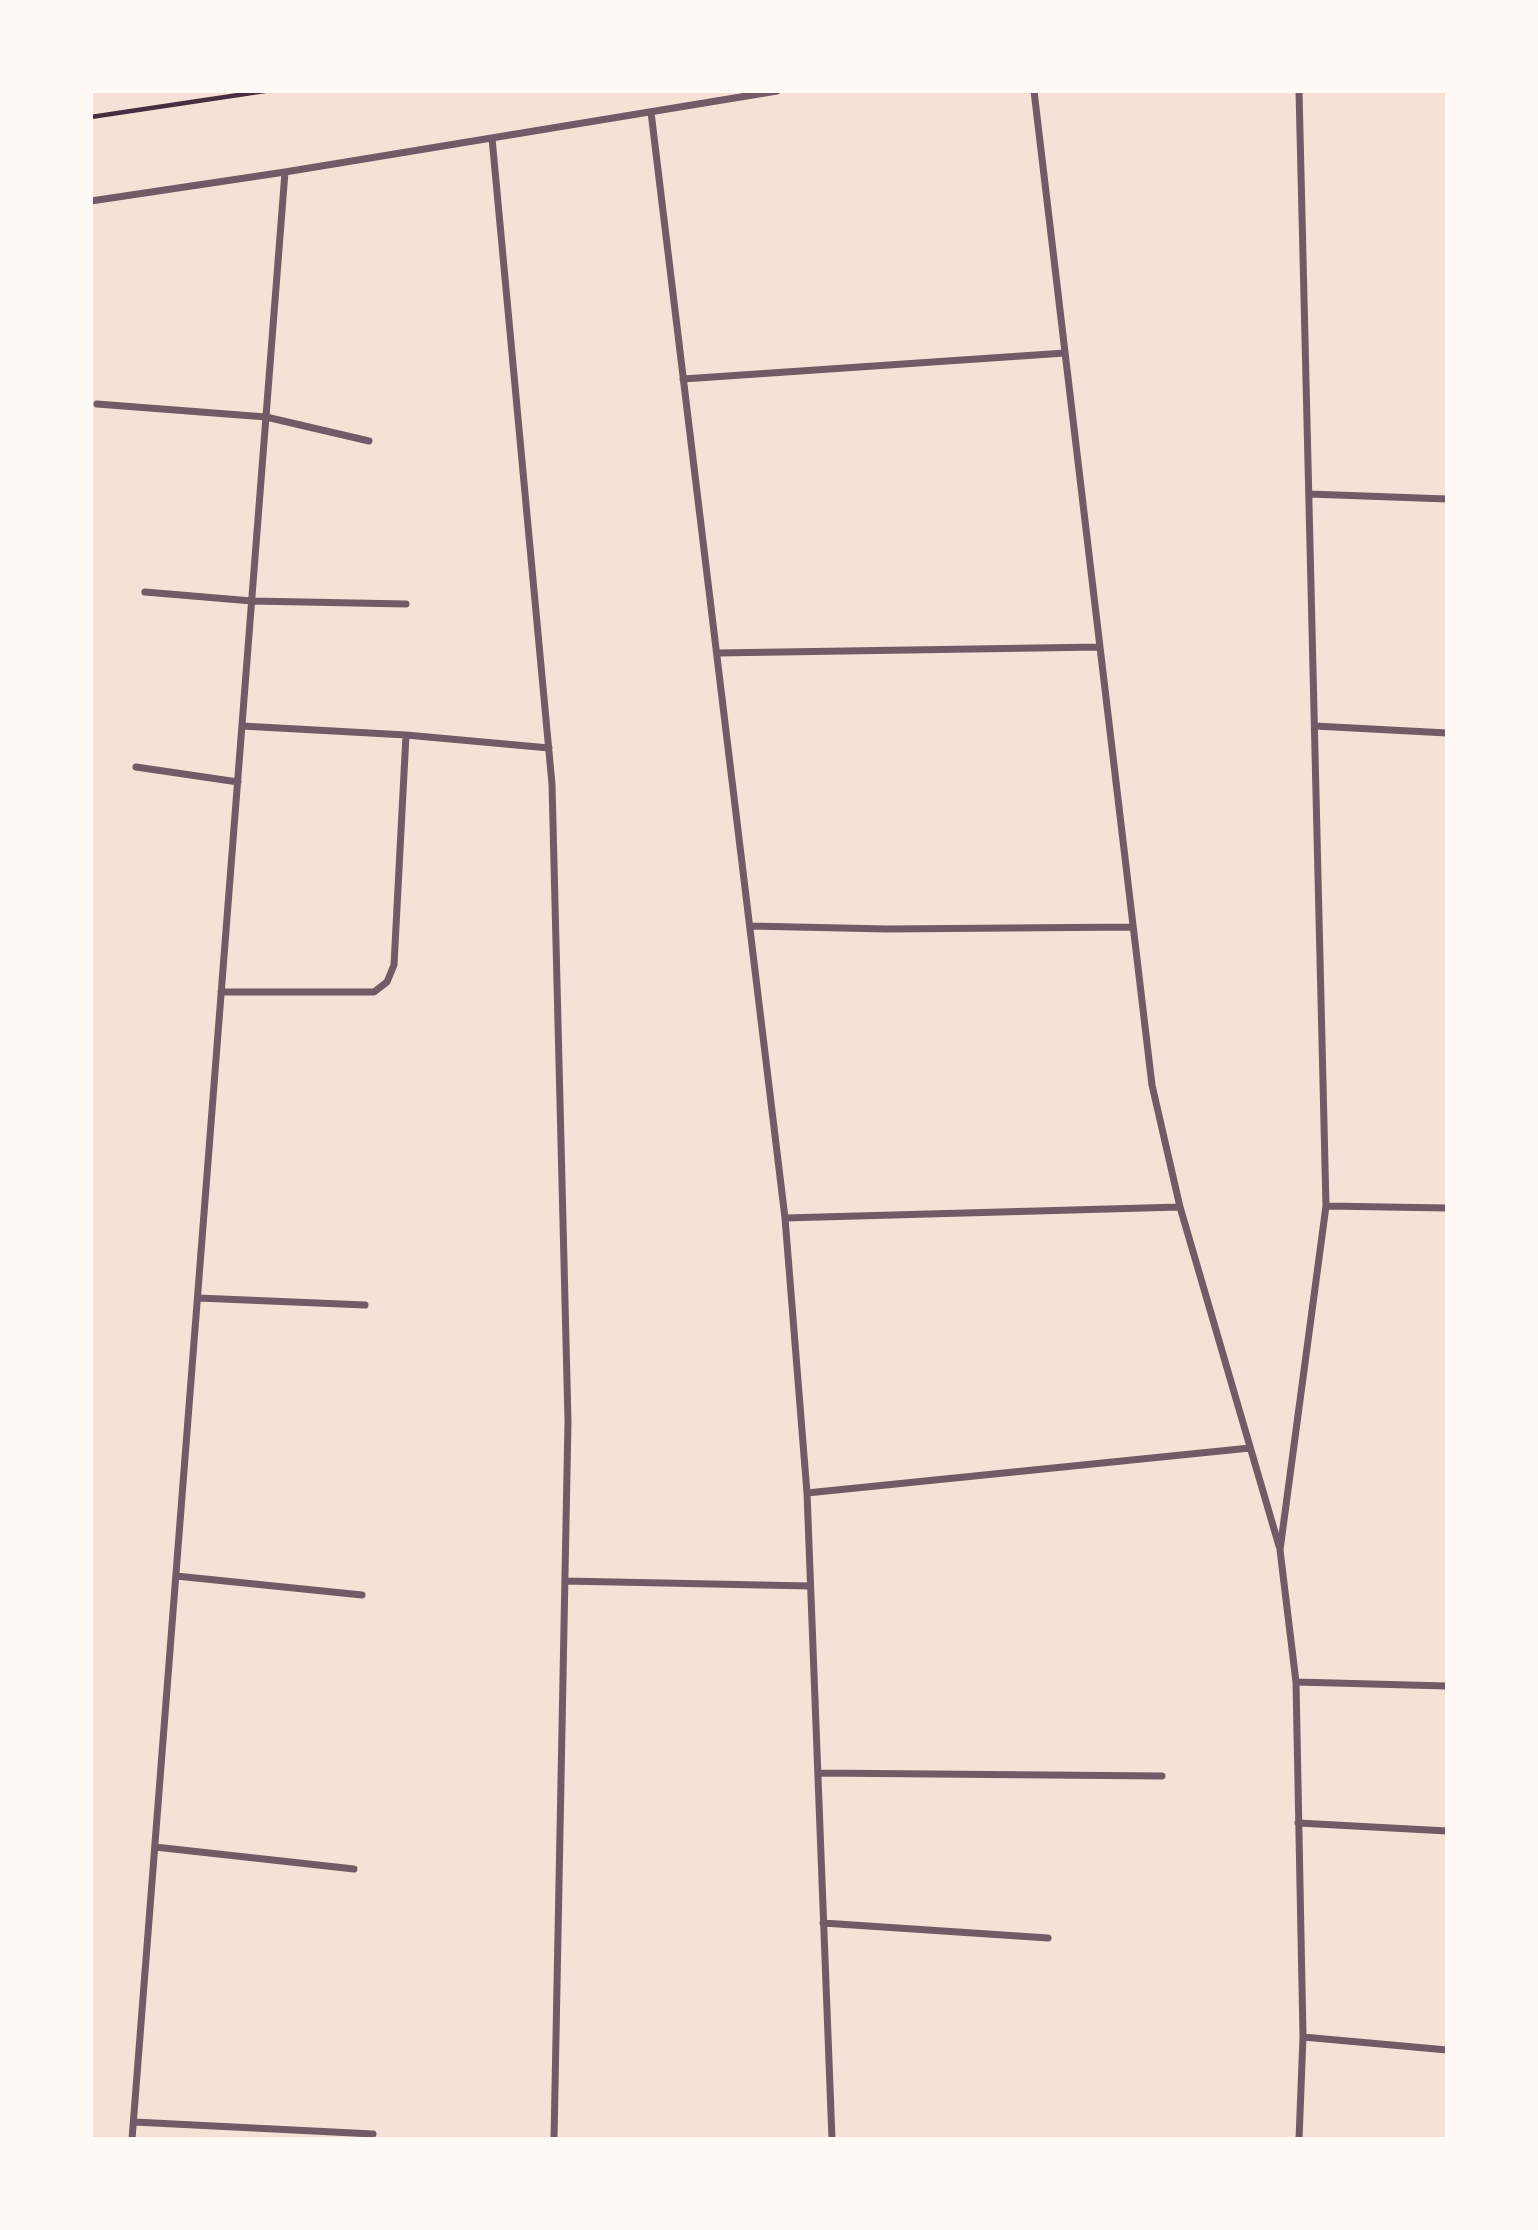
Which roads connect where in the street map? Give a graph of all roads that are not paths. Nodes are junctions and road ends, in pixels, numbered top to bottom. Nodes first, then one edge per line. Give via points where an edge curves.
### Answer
1 (776, 91) edge
2 (1034, 91) edge
3 (1299, 91) edge
4 (650, 112) junction
5 (492, 138) junction
6 (285, 172) junction
7 (91, 201) edge
8 (1065, 353) junction
9 (683, 379) junction
10 (97, 404) dead end
11 (266, 417) junction
12 (369, 441) dead end
13 (1309, 494) junction
14 (1447, 499) edge
15 (145, 592) dead end
16 (252, 601) junction
17 (406, 604) dead end
18 (1100, 647) junction
19 (717, 653) junction
20 (242, 726) junction
21 (1315, 726) junction
22 (1447, 733) edge
23 (406, 735) junction
24 (549, 748) junction
25 (136, 766) dead end
26 (238, 782) junction
27 (750, 926) junction
28 (1133, 927) junction
29 (221, 992) junction
30 (1326, 1206) junction
31 (1180, 1207) junction
32 (1447, 1208) edge
33 (785, 1218) junction
34 (198, 1298) junction
35 (365, 1305) dead end
36 (1250, 1448) junction
37 (807, 1493) junction
38 (1280, 1550) junction
39 (176, 1576) junction
40 (565, 1581) junction
41 (810, 1586) junction
42 (362, 1595) dead end
43 (1296, 1682) junction
44 (1447, 1686) edge
45 (818, 1773) junction
46 (1162, 1776) dead end
47 (1298, 1824) junction
48 (1447, 1831) edge
49 (155, 1847) junction
50 (354, 1869) dead end
51 (823, 1923) junction
52 (1048, 1938) dead end
53 (1303, 2037) junction
54 (1447, 2050) edge
55 (134, 2122) junction
56 (373, 2134) dead end
57 (132, 2139) edge
58 (554, 2139) edge
59 (832, 2139) edge
60 (1299, 2139) edge

1 - 4 street
2 - 8 street
3 - 13 street
4 - 5 street
4 - 9 street
5 - 6 street
5 - 24 street
6 - 7 street
6 - 11 street
8 - 9 street
8 - 18 street
9 - 19 street
10 - 11 street
11 - 12 street
11 - 16 street
13 - 14 street
13 - 21 street
15 - 16 street
16 - 17 street
16 - 20 street
18 - 19 street
18 - 28 street
19 - 27 street
20 - 23 street
20 - 26 street
21 - 22 street
21 - 30 street
23 - 24 street
23 - 29 street via 394,965 387,982 374,992
24 - 40 street via 568,1421
25 - 26 street
26 - 29 street
27 - 28 street
27 - 33 street
28 - 31 street via 1152,1085
29 - 34 street
30 - 32 street
30 - 38 street
31 - 33 street
31 - 36 street
33 - 37 street
34 - 35 street
34 - 39 street
36 - 37 street
36 - 38 street
37 - 41 street
38 - 43 street
39 - 42 street
39 - 49 street
40 - 41 street
40 - 58 street
41 - 45 street
43 - 44 street
43 - 47 street
45 - 46 street
45 - 51 street
47 - 48 street
47 - 53 street
49 - 50 street
49 - 55 street
51 - 52 street
51 - 59 street
53 - 54 street
53 - 60 street
55 - 56 street
55 - 57 street

